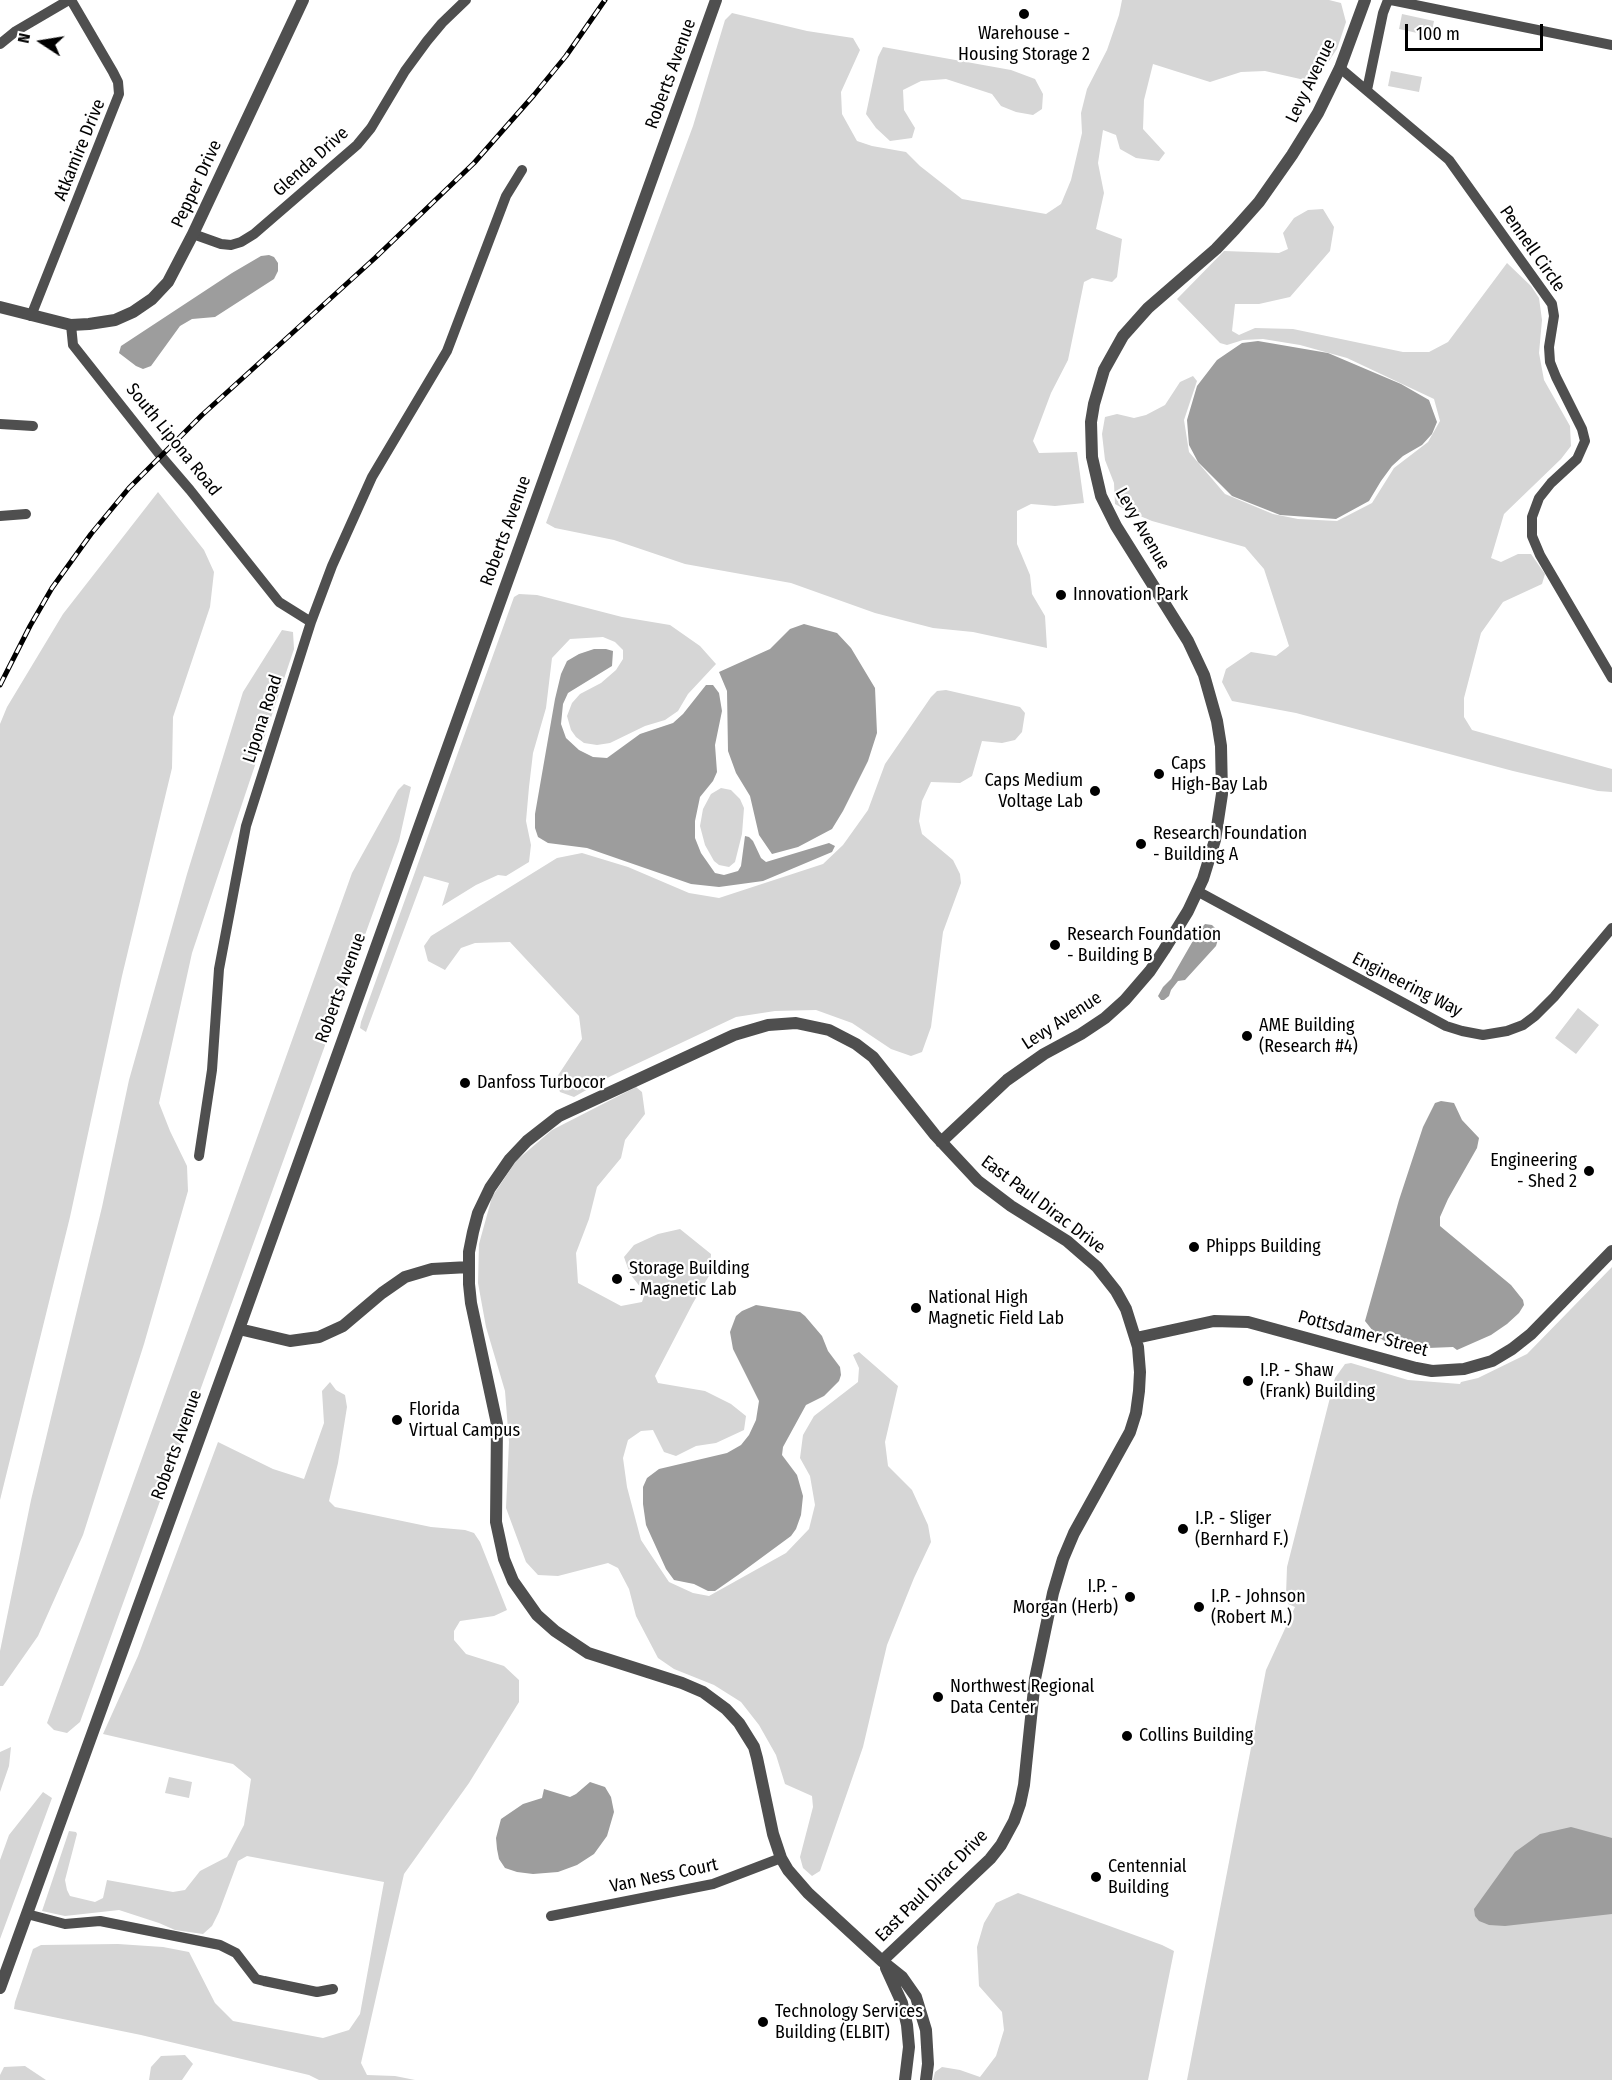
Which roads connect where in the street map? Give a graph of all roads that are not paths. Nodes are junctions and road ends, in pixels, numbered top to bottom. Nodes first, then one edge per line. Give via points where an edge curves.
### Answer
1 (70, 0) edge
2 (303, 0) edge
3 (466, 0) edge
4 (716, 0) edge
5 (1365, 0) edge
6 (1390, 0) edge
7 (0, 44) edge
8 (1612, 45) edge
9 (1340, 68) junction
10 (1367, 90) junction
11 (522, 170) dead end
12 (193, 234) junction
13 (0, 307) edge
14 (31, 316) junction
15 (70, 325) junction
16 (0, 424) edge
17 (33, 426) dead end
18 (26, 514) dead end
19 (0, 516) edge
20 (311, 622) junction
21 (1612, 678) edge
22 (1197, 891) junction
23 (1612, 928) edge
24 (941, 1142) junction
25 (199, 1155) dead end
26 (1612, 1251) edge
27 (469, 1266) junction
28 (239, 1329) junction
29 (1136, 1338) junction
30 (781, 1858) junction
31 (27, 1914) junction
32 (551, 1916) dead end
33 (882, 1961) junction
34 (0, 1988) edge
35 (333, 1989) dead end
36 (905, 2080) edge
37 (926, 2080) edge

1 - 7 street
1 - 14 street, Atkamire Drive via 113,72 119,94
2 - 12 street, Pepper Drive
3 - 12 street, Glenda Drive via 426,41 357,145 254,234 231,245
4 - 28 street, Roberts Avenue
5 - 9 street, Levy Avenue
6 - 8 street
6 - 10 street via 1383,13
9 - 10 street, Pennell Circle
9 - 22 street, Levy Avenue via 1305,135 1259,202 1216,249 1148,308 1123,336 1104,370 1091,422 1092,457 1101,496 1188,641 1204,675 1217,721 1223,770 1220,816
10 - 21 street, Pennell Circle via 1455,167 1552,304 1550,362 1585,441 1577,459 1539,498 1532,517 1532,536
11 - 20 street, Lipona Road via 506,196 447,351 372,477
12 - 15 street, Pepper Drive via 168,282 152,299 116,320
13 - 14 street
14 - 15 street
15 - 20 street, South Lipona Road via 73,345 279,602
16 - 17 street
18 - 19 street
20 - 25 street, Lipona Road via 246,826 219,969 212,1070
22 - 23 street, Engineering Way via 1446,1026 1483,1035 1507,1031 1535,1016
22 - 24 street, Levy Avenue via 1150,971 1125,1000 1105,1018 1007,1080
24 - 27 street, East Paul Dirac Drive via 888,1073 856,1044 817,1026 782,1023 757,1027 547,1124 498,1175 478,1213
24 - 29 street, East Paul Dirac Drive via 978,1181 1068,1241 1097,1267 1126,1309
26 - 29 street, Pottsdamer Street via 1532,1334 1492,1361 1464,1369 1416,1368 1248,1322 1214,1321
27 - 28 street via 432,1269 405,1277 343,1326 319,1336 290,1341
27 - 30 street, East Paul Dirac Drive via 471,1303 497,1424 496,1522 513,1581 540,1617 573,1645 692,1688 726,1709 746,1731 754,1747
28 - 31 street, Roberts Avenue
29 - 33 street, East Paul Dirac Drive via 1140,1372 1133,1423 1074,1533 1046,1621 1033,1690 1024,1785 1014,1821 990,1859
30 - 32 street, Van Ness Court via 713,1884
30 - 33 street, East Paul Dirac Drive via 802,1887
31 - 34 street, Roberts Avenue
31 - 35 street via 65,1924 100,1921 220,1945 236,1953 264,1982 317,1992
33 - 36 street via 899,1996 907,2025
33 - 37 street, East Paul Dirac Drive via 902,1977 916,1997 926,2030

